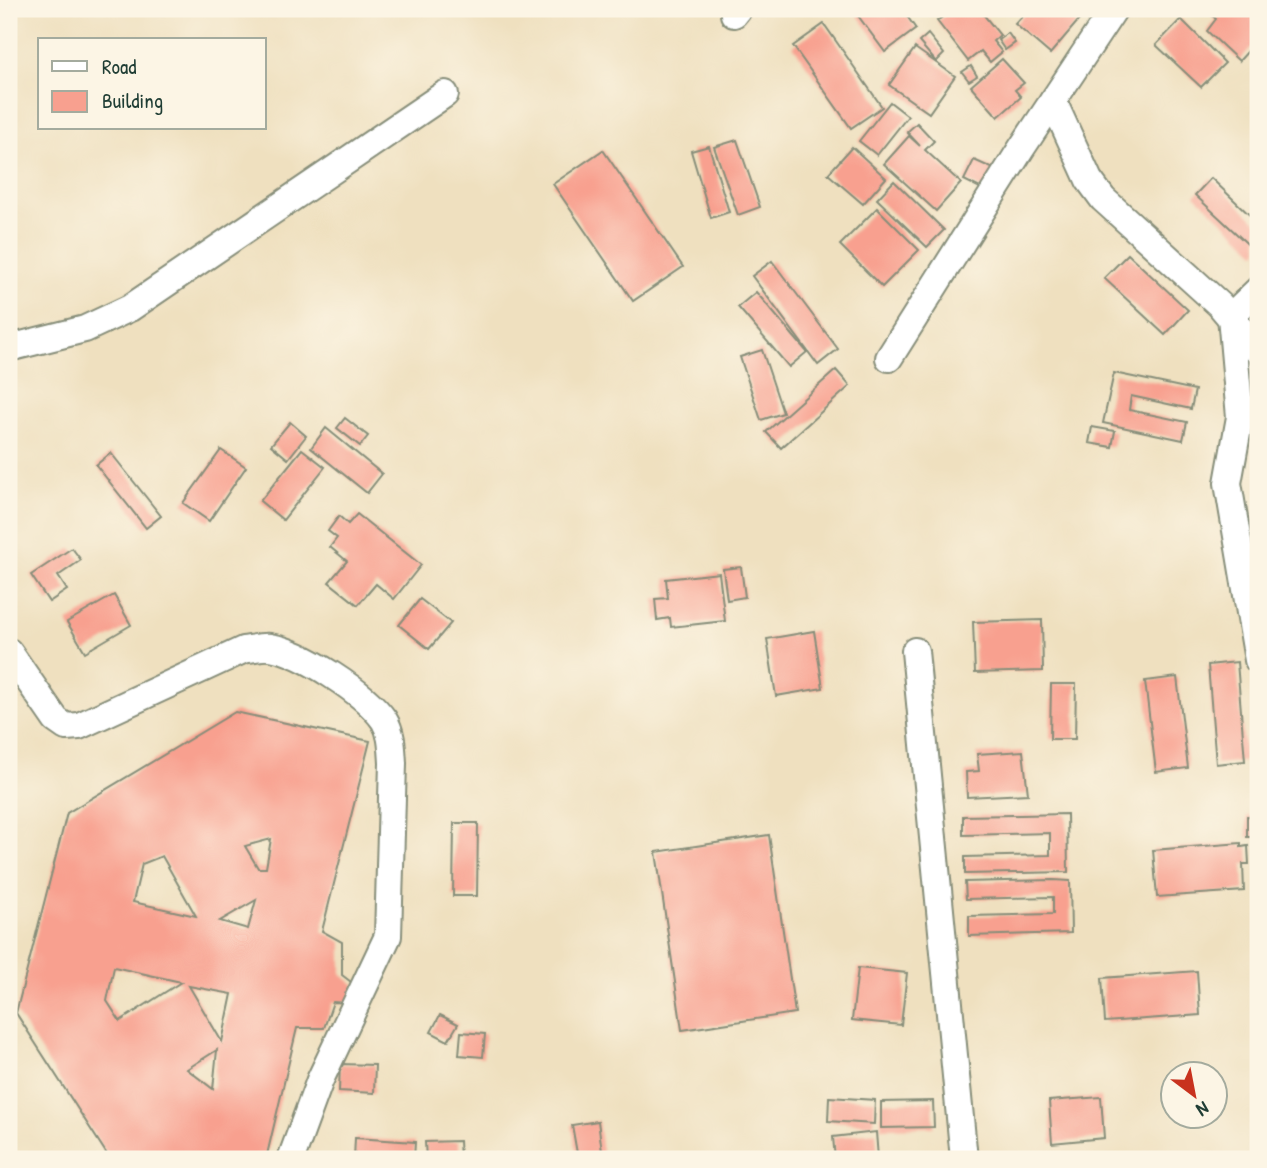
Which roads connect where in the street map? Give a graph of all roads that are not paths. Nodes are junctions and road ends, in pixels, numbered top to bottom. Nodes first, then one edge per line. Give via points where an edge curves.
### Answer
1 (1114, 9) edge
2 (445, 94) dead end
3 (1053, 101) junction
4 (1258, 290) edge
5 (1231, 316) junction
6 (9, 348) edge
7 (1258, 350) edge
8 (889, 358) dead end
9 (915, 650) dead end
10 (9, 652) edge
11 (1258, 660) edge
12 (291, 1159) edge
13 (964, 1159) edge

1 - 3 street
2 - 6 street via 130,308 85,329
3 - 5 street via 1089,180 1103,199
3 - 8 street
4 - 5 street
5 - 7 street
5 - 11 street via 1240,417 1228,482
9 - 13 street
10 - 12 street via 56,720 66,727 79,726 243,650 268,647 300,657 348,685 384,720 393,763 388,936 320,1080

